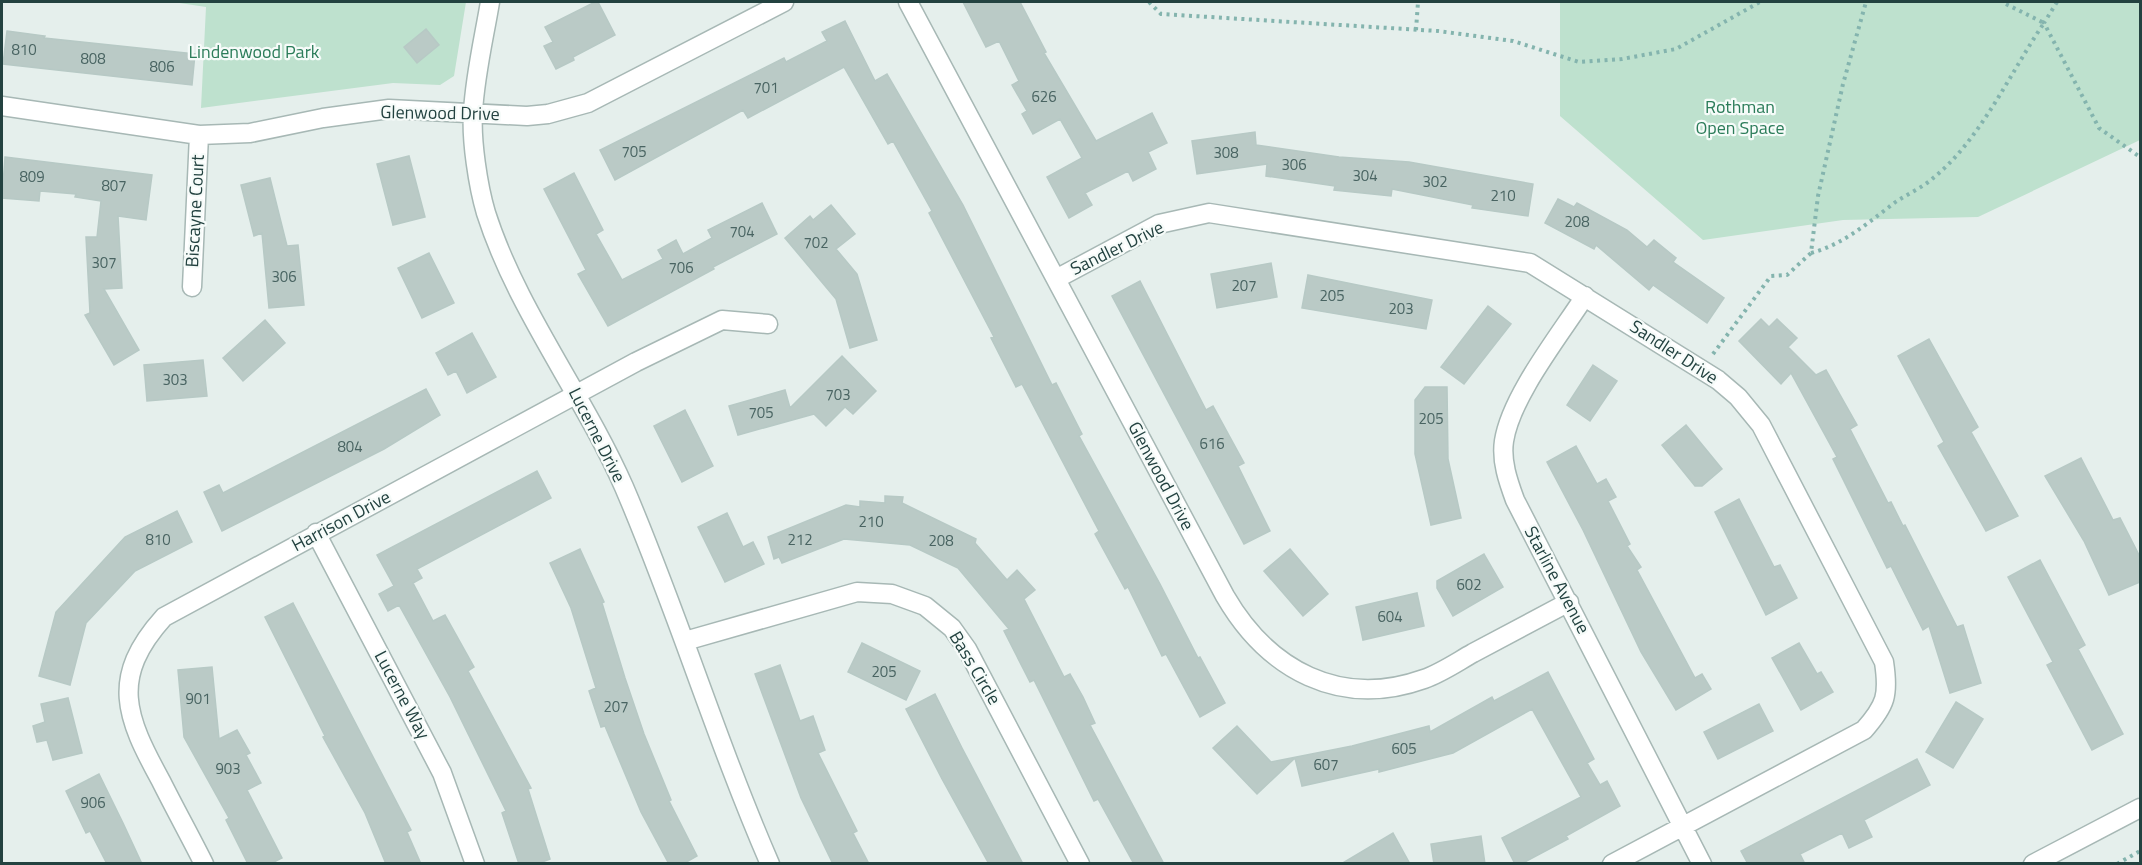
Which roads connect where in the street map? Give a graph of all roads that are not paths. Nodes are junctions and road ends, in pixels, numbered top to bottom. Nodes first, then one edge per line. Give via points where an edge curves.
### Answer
1 (490, 2) edge
2 (784, 2) edge
3 (908, 2) edge
4 (2, 106) edge
5 (472, 113) junction
6 (199, 135) junction
7 (1056, 279) junction
8 (192, 287) dead end
9 (1585, 296) junction
10 (768, 324) dead end
11 (577, 395) junction
12 (316, 534) junction
13 (1569, 602) junction
14 (685, 642) junction
15 (2140, 808) edge
16 (1683, 826) junction
17 (204, 864) edge
18 (475, 864) edge
19 (770, 864) edge
20 (1080, 864) edge
21 (1612, 864) edge
22 (1702, 864) edge
23 (2033, 864) edge

1 - 5 street, Lucerne Drive
2 - 5 street, Glenwood Drive via 588,103 527,116
3 - 7 street, Glenwood Drive
4 - 6 street, Glenwood Drive
5 - 6 street, Glenwood Drive via 389,110 323,118 250,134
5 - 11 street, Lucerne Drive via 486,212 511,275
6 - 8 street, Biscayne Court
7 - 9 street, Sandler Drive via 1160,224 1209,213 1530,263
7 - 13 street, Glenwood Drive via 1242,624 1272,655 1301,674 1351,688 1395,687 1426,678
9 - 13 street, Starline Avenue via 1512,410 1503,442 1506,476 1515,500
9 - 16 street, Sandler Drive via 1702,369 1738,397 1761,425 1884,662 1888,687 1880,711 1864,730
10 - 11 street, Harrison Drive via 722,320
11 - 12 street, Harrison Drive
11 - 14 street, Lucerne Drive via 623,485
12 - 17 street, Harrison Drive via 164,617 146,637 134,660 129,711 137,736
12 - 18 street, Lucerne Way via 442,773
13 - 16 street, Starline Avenue
14 - 19 street, Lucerne Drive
14 - 20 street, Bass Circle via 857,592 892,594 925,606 952,628 967,649
15 - 23 street
16 - 21 street, Sandler Drive
16 - 22 street, Starline Avenue

